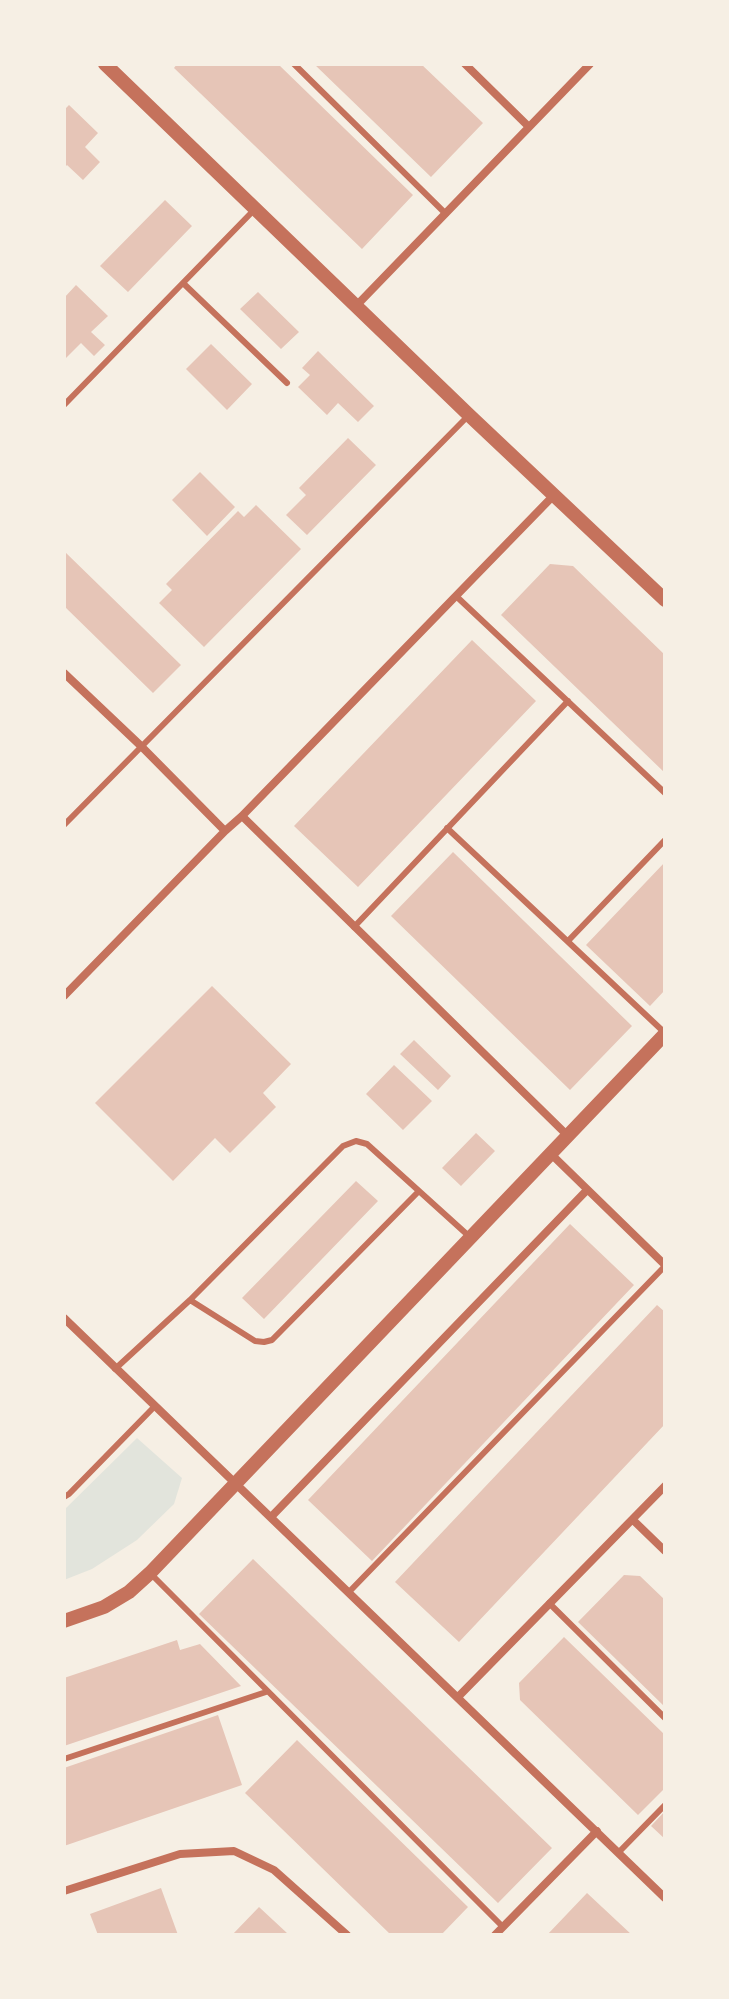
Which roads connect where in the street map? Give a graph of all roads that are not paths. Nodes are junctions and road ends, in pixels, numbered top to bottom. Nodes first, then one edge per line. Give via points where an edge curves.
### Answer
1 (105, 64) edge
2 (294, 64) edge
3 (465, 64) edge
4 (590, 64) edge
5 (529, 127) junction
6 (255, 209) junction
7 (446, 214) junction
8 (183, 283) junction
9 (357, 305) junction
10 (287, 383) dead end
11 (64, 405) edge
12 (469, 415) junction
13 (555, 494) junction
14 (456, 596) junction
15 (665, 600) edge
16 (64, 673) edge
17 (568, 701) junction
18 (141, 746) junction
19 (665, 793) edge
20 (242, 816) junction
21 (64, 825) edge
22 (447, 828) junction
23 (225, 831) junction
24 (665, 840) edge
25 (354, 927) junction
26 (568, 941) junction
27 (64, 996) edge
28 (665, 1034) edge
29 (568, 1136) junction
30 (551, 1154) junction
31 (587, 1190) junction
32 (418, 1192) junction
33 (471, 1238) junction
34 (665, 1266) edge
35 (190, 1300) junction
36 (64, 1318) edge
37 (115, 1369) junction
38 (155, 1406) junction
39 (236, 1484) junction
40 (665, 1486) edge
41 (64, 1497) edge
42 (271, 1517) junction
43 (633, 1520) junction
44 (665, 1551) edge
45 (150, 1573) junction
46 (349, 1592) junction
47 (549, 1603) junction
48 (64, 1621) edge
49 (266, 1692) junction
50 (458, 1697) junction
51 (665, 1718) edge
52 (64, 1759) edge
53 (665, 1805) edge
54 (597, 1831) junction
55 (619, 1852) junction
56 (64, 1891) edge
57 (665, 1898) edge
58 (503, 1927) junction
59 (347, 1935) edge
60 (495, 1935) edge

1 - 6 street
2 - 7 lane
3 - 5 street
4 - 5 street
5 - 7 street
6 - 8 lane
6 - 9 street
7 - 9 street
8 - 10 lane
8 - 11 lane
9 - 12 street
12 - 13 street
12 - 18 lane
13 - 14 street
13 - 15 street
14 - 17 lane
14 - 20 street
16 - 18 street
17 - 19 lane
17 - 22 lane
18 - 21 lane
18 - 23 street
20 - 23 street
20 - 25 street
22 - 25 lane
22 - 26 lane
23 - 27 street
24 - 26 lane
25 - 29 street
26 - 28 lane
28 - 29 street
29 - 30 street
30 - 31 street
30 - 33 street
31 - 34 street
31 - 42 street
32 - 33 lane
32 - 35 lane via 272,1340 255,1341
32 - 35 lane via 367,1144 343,1146
33 - 39 street
34 - 46 lane
35 - 37 lane
36 - 37 street
37 - 38 street
38 - 39 street
38 - 41 lane
39 - 42 street
39 - 45 street
40 - 43 street
42 - 46 street
43 - 44 street
43 - 47 street
45 - 48 street via 104,1607
45 - 49 lane
46 - 50 street
47 - 50 street
47 - 51 lane
49 - 52 lane
49 - 58 lane
50 - 54 street
53 - 55 lane
54 - 55 street
54 - 58 street
55 - 57 street
56 - 59 street via 180,1854 234,1851 274,1870
58 - 60 street

